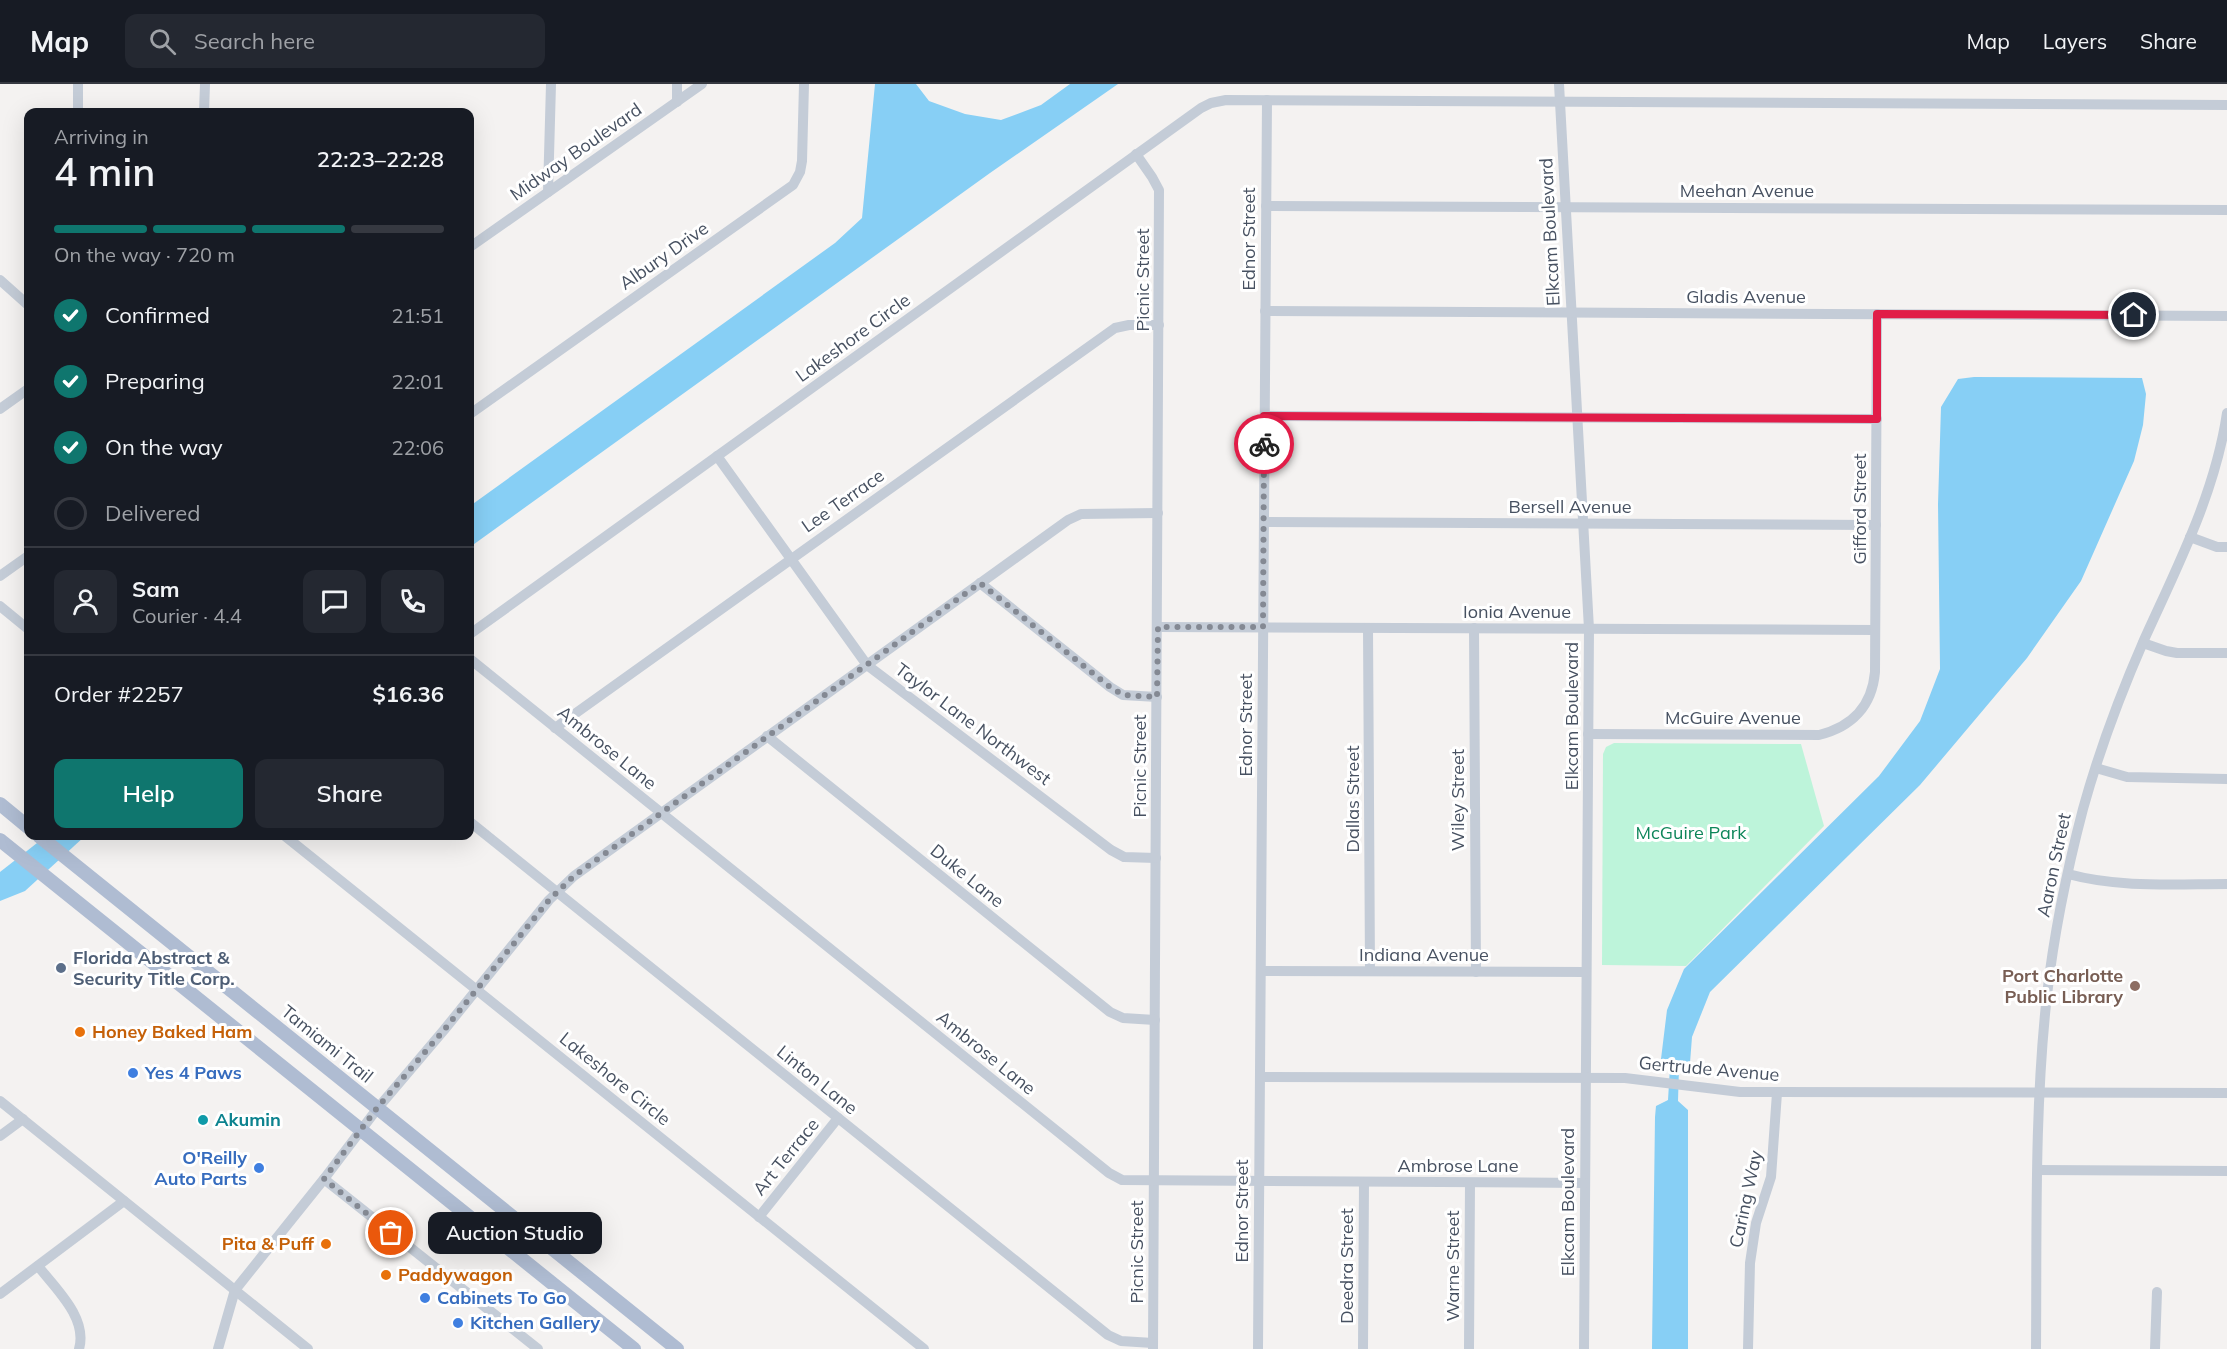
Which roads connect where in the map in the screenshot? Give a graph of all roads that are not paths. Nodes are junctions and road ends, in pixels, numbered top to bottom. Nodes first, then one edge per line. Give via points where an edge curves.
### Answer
1 (78, 84) edge
2 (205, 84) edge
3 (551, 84) edge
4 (677, 84) edge
5 (702, 84) edge
6 (804, 84) edge
7 (1559, 84) edge
8 (1267, 100) junction
9 (677, 102) junction
10 (1559, 102) junction
11 (2227, 105) edge
12 (78, 108) edge
13 (204, 108) edge
14 (1136, 154) junction
15 (548, 192) junction
16 (1266, 206) junction
17 (1565, 207) junction
18 (2227, 210) edge
19 (474, 244) edge
20 (0, 280) edge
21 (24, 301) edge
22 (1265, 311) junction
23 (1571, 312) junction
24 (1877, 314) junction
25 (2227, 316) edge
26 (1159, 325) junction
27 (24, 392) edge
28 (0, 409) edge
29 (474, 411) edge
30 (2227, 413) edge
31 (1264, 416) junction
32 (1577, 418) junction
33 (1877, 419) junction
34 (2225, 440) edge
35 (717, 456) junction
36 (1158, 513) junction
37 (1264, 522) junction
38 (1583, 523) junction
39 (1876, 525) junction
40 (2190, 537) junction
41 (2227, 548) edge
42 (791, 558) junction
43 (24, 559) edge
44 (0, 576) edge
45 (980, 583) junction
46 (0, 606) edge
47 (24, 626) edge
48 (1158, 627) junction
49 (1263, 627) junction
50 (1368, 627) junction
51 (1474, 628) junction
52 (1589, 629) junction
53 (1875, 630) junction
54 (474, 631) edge
55 (2143, 643) junction
56 (2227, 653) edge
57 (474, 662) edge
58 (867, 665) junction
59 (1157, 697) junction
60 (1867, 703) joint
61 (555, 728) junction
62 (1588, 734) junction
63 (767, 736) junction
64 (2096, 768) junction
65 (2227, 779) edge
66 (0, 804) edge
67 (661, 813) junction
68 (24, 824) edge
69 (474, 825) edge
70 (0, 840) edge
71 (44, 840) edge
72 (290, 840) edge
73 (1156, 858) junction
74 (2068, 874) junction
75 (2227, 884) edge
76 (557, 892) junction
77 (1261, 971) junction
78 (1370, 971) junction
79 (1476, 972) junction
80 (1586, 972) junction
81 (477, 990) junction
82 (1155, 1020) junction
83 (1260, 1077) junction
84 (1585, 1078) junction
85 (1777, 1093) junction
86 (2040, 1093) junction
87 (2227, 1093) edge
88 (0, 1101) edge
89 (377, 1108) junction
90 (838, 1118) junction
91 (23, 1119) junction
92 (362, 1130) junction
93 (0, 1136) edge
94 (2038, 1170) junction
95 (2227, 1171) edge
96 (324, 1179) junction
97 (1154, 1181) junction
98 (1259, 1182) junction
99 (1364, 1182) junction
100 (1470, 1183) junction
101 (1585, 1184) junction
102 (124, 1201) junction
103 (759, 1217) junction
104 (38, 1266) junction
105 (235, 1290) junction
106 (2157, 1292) dead end
107 (0, 1294) edge
108 (1153, 1346) edge
109 (79, 1349) edge
110 (218, 1349) edge
111 (308, 1349) edge
112 (538, 1349) edge
113 (634, 1349) edge
114 (677, 1349) edge
115 (924, 1349) edge
116 (1258, 1349) edge
117 (1363, 1349) edge
118 (1469, 1349) edge
119 (1584, 1349) edge
120 (1748, 1349) edge
121 (2036, 1349) edge
122 (2155, 1349) edge

1 - 12 street
2 - 13 street
3 - 15 street
4 - 9 street
5 - 9 street, Midway Boulevard
6 - 29 street, Albury Drive via 802,161 793,185
7 - 10 street, Elkcam Boulevard
8 - 10 street, Lakeshore Circle
8 - 14 street, Lakeshore Circle via 1211,103
8 - 16 street, Ednor Street
9 - 15 street, Midway Boulevard
10 - 11 street, Lakeshore Circle
10 - 17 street, Elkcam Boulevard
14 - 26 street, Picnic Street via 1159,190
14 - 35 street, Lakeshore Circle
15 - 19 street, Midway Boulevard
16 - 17 street, Meehan Avenue
16 - 22 street, Ednor Street
17 - 18 street, Meehan Avenue
17 - 23 street, Elkcam Boulevard
20 - 21 street
22 - 23 street, Gladis Avenue
22 - 31 street, Ednor Street
23 - 24 street, Gladis Avenue
23 - 32 street, Elkcam Boulevard
24 - 25 street, Gladis Avenue
24 - 33 street, Gifford Street
26 - 36 street, Picnic Street
26 - 42 street, Lee Terrace via 1114,328
27 - 28 street
30 - 34 street, Aaron Street
31 - 32 street
31 - 37 street, Ednor Street
32 - 33 street
32 - 38 street, Elkcam Boulevard
33 - 39 street, Gifford Street
34 - 40 street, Aaron Street
35 - 42 street, Taylor Lane Northwest
35 - 54 street, Lakeshore Circle
36 - 45 street via 1081,514
36 - 48 street, Picnic Street
37 - 38 street, Bersell Avenue
37 - 49 street, Ednor Street
38 - 39 street, Bersell Avenue
38 - 52 street, Elkcam Boulevard
39 - 53 street, Gifford Street
40 - 41 street
40 - 55 street, Aaron Street
42 - 58 street, Taylor Lane Northwest
42 - 61 street, Lee Terrace
43 - 44 street
45 - 58 street
45 - 59 street via 1110,687 1123,695
46 - 47 street
48 - 49 street, Ionia Avenue
48 - 59 street, Picnic Street
49 - 50 street, Ionia Avenue
49 - 77 street, Ednor Street
50 - 51 street, Ionia Avenue
50 - 78 street, Dallas Street
51 - 52 street, Ionia Avenue
51 - 79 street, Wiley Street
52 - 53 street, Ionia Avenue
52 - 62 street, Elkcam Boulevard
53 - 60 street, Gifford Street via 1875,678
55 - 56 street via 2177,653
55 - 64 street, Aaron Street
57 - 61 street, Ambrose Lane
58 - 63 street
58 - 73 street, Taylor Lane Northwest via 1111,850 1124,857
59 - 73 street, Picnic Street
60 - 62 street, McGuire Avenue via 1844,726 1819,735
61 - 67 street, Ambrose Lane
62 - 80 street, Elkcam Boulevard
63 - 67 street
63 - 82 street, Duke Lane via 1110,1012 1123,1018
64 - 65 street via 2127,777
64 - 74 street, Aaron Street
66 - 68 main road
67 - 76 street
67 - 97 street, Ambrose Lane via 1109,1173 1122,1180
69 - 76 street, Linton Lane
70 - 92 main road
71 - 89 main road, Tamiami Trail
72 - 81 street, Lakeshore Circle
73 - 82 street, Picnic Street
74 - 75 street via 2119,884
74 - 86 street, Aaron Street via 2047,994
76 - 81 street
76 - 90 street, Linton Lane
77 - 78 street, Indiana Avenue
77 - 83 street, Ednor Street
78 - 79 street, Indiana Avenue
79 - 80 street, Indiana Avenue
80 - 84 street, Elkcam Boulevard
81 - 89 street
81 - 103 street, Lakeshore Circle
82 - 97 street, Picnic Street
83 - 84 street, Gertrude Avenue
83 - 98 street, Ednor Street
84 - 85 street, Gertrude Avenue via 1625,1078 1725,1091
84 - 101 street, Elkcam Boulevard
85 - 86 street, Gertrude Avenue
85 - 120 street, Caring Way via 1772,1177 1756,1223 1750,1263
86 - 87 street, Gertrude Avenue
86 - 94 street, Aaron Street
88 - 91 street
89 - 92 street
89 - 114 main road, Tamiami Trail
90 - 103 street, Art Terrace
90 - 108 street, Linton Lane via 1108,1335
91 - 93 street
91 - 102 street
92 - 96 street
92 - 113 main road
94 - 95 street
94 - 121 street, Aaron Street
96 - 105 street
96 - 112 street
97 - 98 street, Ambrose Lane
97 - 108 street, Picnic Street
98 - 99 street, Ambrose Lane
98 - 116 street, Ednor Street
99 - 100 street, Ambrose Lane
99 - 117 street, Deedra Street
100 - 101 street, Ambrose Lane
100 - 118 street, Warne Street
101 - 119 street, Elkcam Boulevard
102 - 104 street
102 - 105 street
103 - 115 street, Lakeshore Circle
104 - 107 street
104 - 109 street via 80,1324
105 - 110 street
105 - 111 street
106 - 122 street

